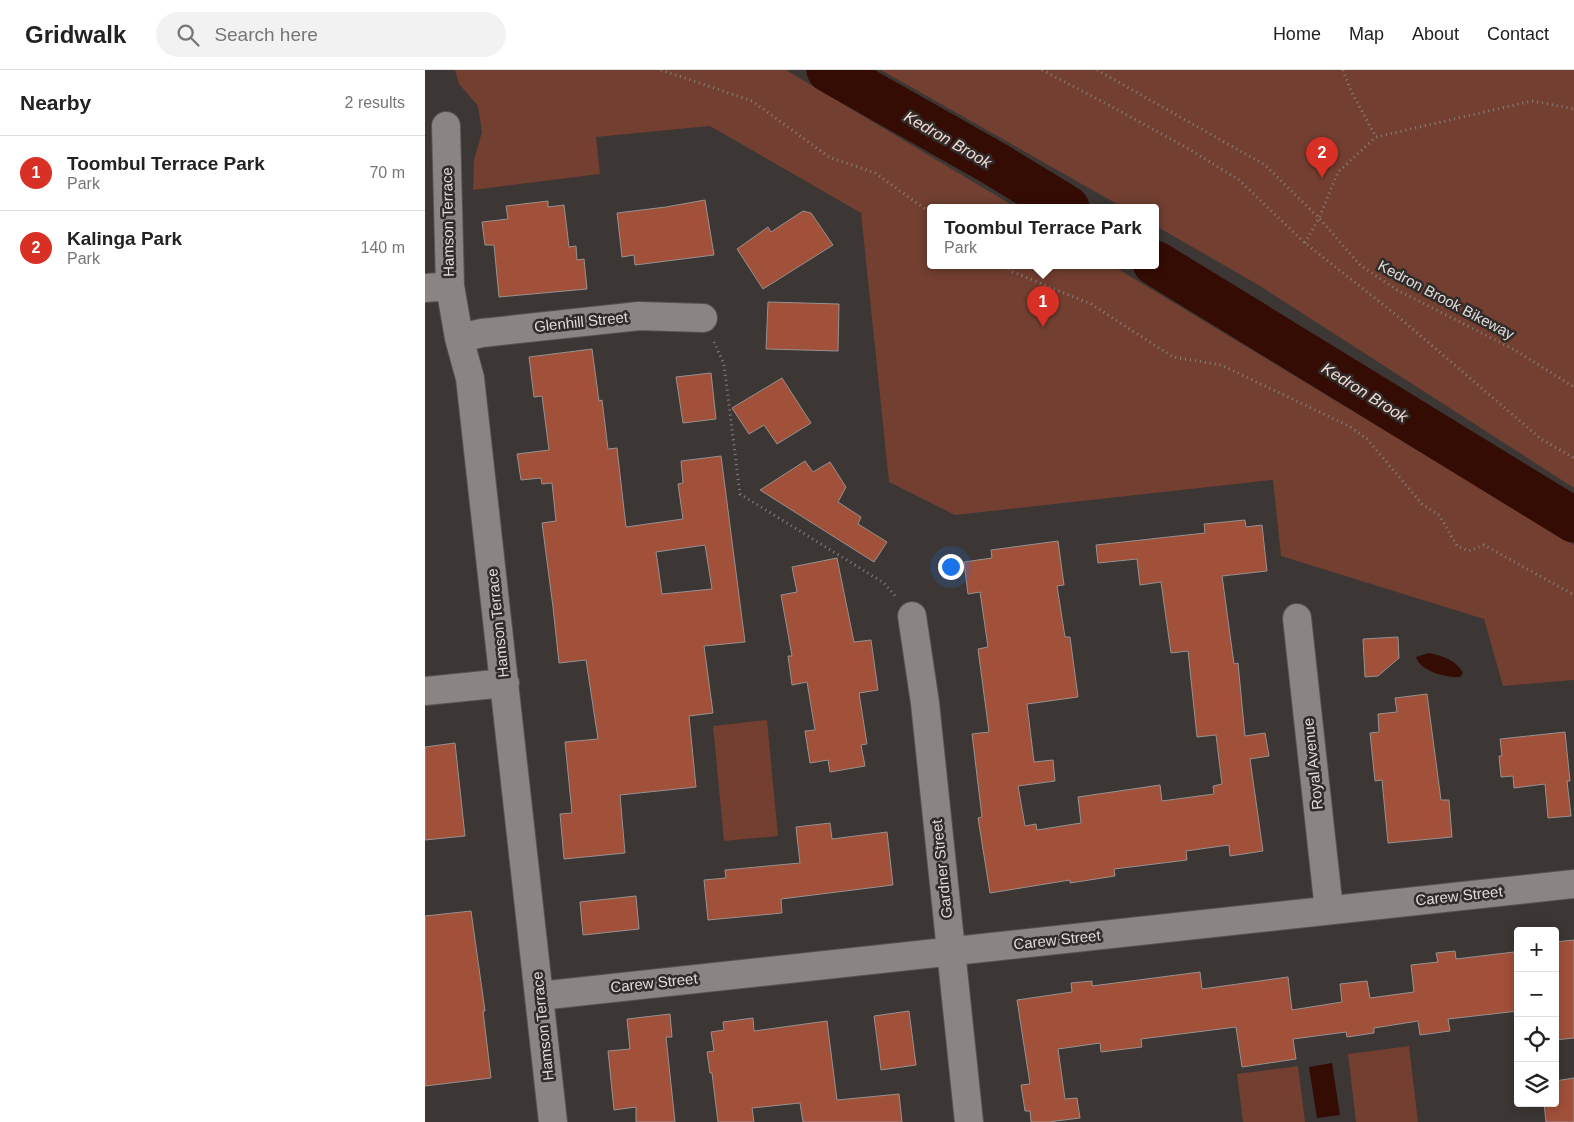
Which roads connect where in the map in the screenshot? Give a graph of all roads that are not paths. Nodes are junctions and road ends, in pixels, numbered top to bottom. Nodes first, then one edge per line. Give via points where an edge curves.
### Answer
1 (446, 126) dead end
2 (437, 287) edge
3 (703, 318) road end
4 (459, 338) junction
5 (912, 616) road end
6 (1297, 618) dead end
7 (505, 683) junction
8 (425, 691) edge
9 (1574, 884) edge
10 (1329, 910) junction
11 (951, 951) junction
12 (539, 996) junction
13 (553, 1122) edge
14 (969, 1122) edge

1 - 2 street, Hamson Terrace
2 - 4 street, Hamson Terrace
3 - 4 street, Glenhill Street via 639,316
4 - 7 street, Hamson Terrace via 470,378
5 - 11 street, Gardner Street via 925,703
6 - 10 street, Royal Avenue
7 - 8 street
7 - 12 street, Hamson Terrace
9 - 10 street, Carew Street
10 - 11 street, Carew Street
11 - 12 street, Carew Street
11 - 14 street, Gardner Street
12 - 13 street, Hamson Terrace

